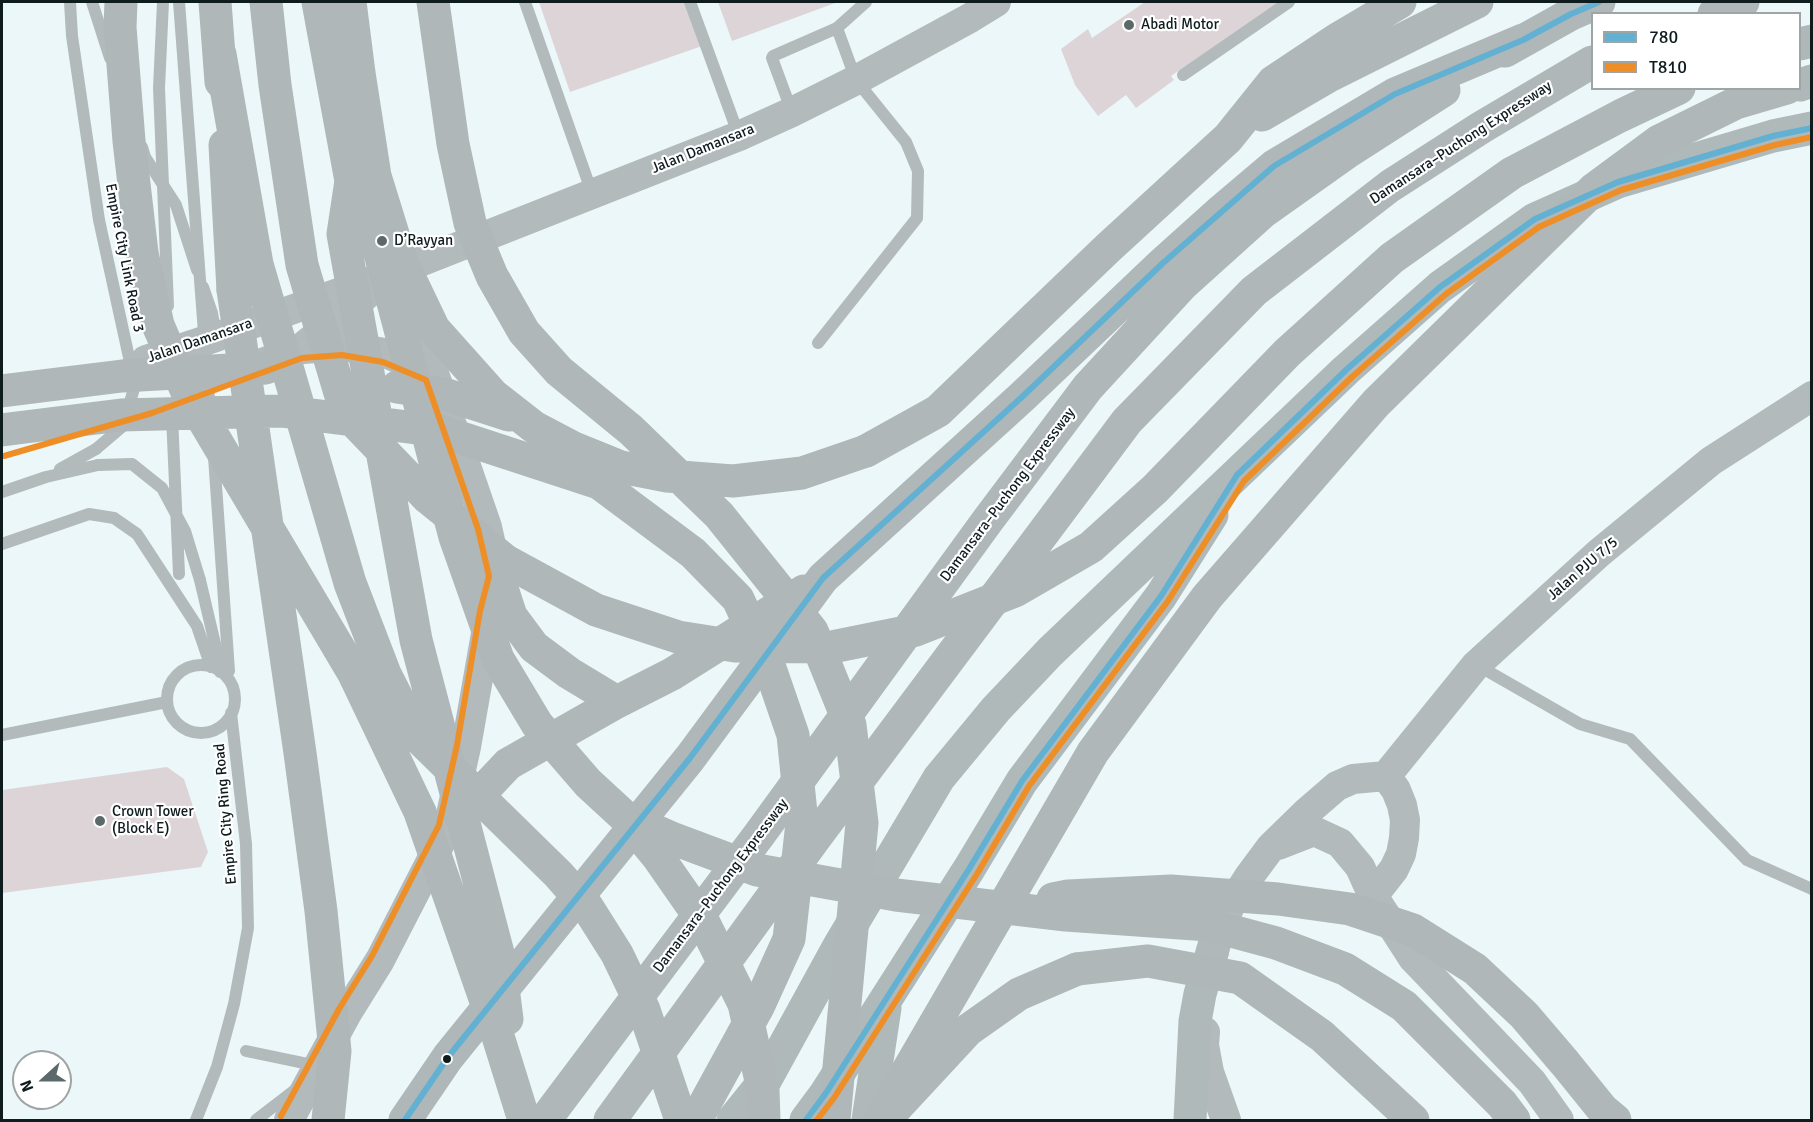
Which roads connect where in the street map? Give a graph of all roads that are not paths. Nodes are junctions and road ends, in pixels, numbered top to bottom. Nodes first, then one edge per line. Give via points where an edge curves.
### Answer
1 (70, 2) edge
2 (92, 2) edge
3 (121, 2) edge
4 (163, 2) edge
5 (179, 2) edge
6 (215, 2) edge
7 (266, 2) edge
8 (318, 2) edge
9 (351, 2) edge
10 (433, 2) edge
11 (525, 2) edge
12 (690, 2) edge
13 (866, 2) edge
14 (996, 2) edge
15 (1289, 2) edge
16 (1400, 2) edge
17 (1477, 2) edge
18 (1599, 2) edge
19 (1743, 2) edge
20 (1718, 12) edge
21 (837, 28) junction
22 (1522, 40) junction
23 (220, 54) junction
24 (1591, 63) edge
25 (1183, 75) dead end
26 (856, 80) junction
27 (1675, 90) edge
28 (1779, 90) edge
29 (792, 112) junction
30 (1812, 128) edge
31 (739, 136) junction
32 (1228, 138) junction
33 (351, 181) junction
34 (592, 194) junction
35 (397, 270) junction
36 (216, 337) junction
37 (818, 343) dead end
38 (300, 349) junction
39 (434, 373) junction
40 (1812, 396) edge
41 (4, 402) edge
42 (2, 447) edge
43 (1237, 475) junction
44 (46, 477) junction
45 (2, 492) edge
46 (719, 514) junction
47 (2, 544) edge
48 (179, 574) dead end
49 (498, 576) junction
50 (823, 578) junction
51 (1476, 665) junction
52 (222, 671) junction
53 (167, 702) junction
54 (617, 702) junction
55 (231, 713) junction
56 (2, 735) edge
57 (1386, 776) junction
58 (626, 818) junction
59 (448, 828) junction
60 (1271, 847) junction
61 (1812, 889) edge
62 (1374, 896) junction
63 (1008, 908) junction
64 (1215, 942) junction
65 (887, 998) junction
66 (644, 1010) junction
67 (246, 1051) dead end
68 (316, 1072) junction
69 (196, 1120) edge
70 (256, 1120) edge
71 (289, 1120) edge
72 (328, 1120) edge
73 (405, 1120) edge
74 (514, 1120) edge
75 (524, 1120) edge
76 (545, 1120) edge
77 (610, 1120) edge
78 (681, 1120) edge
79 (696, 1120) edge
80 (709, 1120) edge
81 (734, 1120) edge
82 (764, 1120) edge
83 (806, 1120) edge
84 (834, 1120) edge
85 (868, 1120) edge
86 (879, 1120) edge
87 (884, 1120) edge
88 (1190, 1120) edge
89 (1226, 1120) edge
90 (1413, 1120) edge
91 (1514, 1120) edge
92 (1559, 1120) edge
93 (1615, 1120) edge

1 - 44 lane, Empire City Link Road 3, bridge via 99,220 135,385 123,426 96,449
2 - 36 lane via 145,157 176,205
3 - 75 highway, bridge via 129,141 141,242 158,325 187,392 353,672 420,812
4 - 48 lane, bridge via 159,88
5 - 52 lane, bridge
6 - 23 highway
7 - 27 highway, bridge via 302,265 346,413 429,498 506,561 596,610 678,637 735,646 832,647 916,630 1014,591 1091,547 1155,489 1287,353 1392,258 1512,173
8 - 33 highway
9 - 32 highway, bridge via 375,176 400,260 434,329 492,395 534,427 621,467 667,476 733,481 802,473 866,451 938,411
10 - 46 highway, bridge via 453,144 470,223 492,276 524,332 559,371 631,430
11 - 34 lane
12 - 31 lane
13 - 21 lane
14 - 26 street, Jalan Damansara
15 - 25 lane
16 - 32 highway via 1273,82
17 - 32 highway via 1329,76
18 - 22 highway, Damansara–Puchong Expressway
19 - 20 highway
21 - 26 lane
21 - 29 lane via 773,56
22 - 50 highway via 1395,94 1274,166 1163,263
22 - 76 highway, Damansara–Puchong Expressway via 1349,151 1263,212 1182,285 1088,387
23 - 66 highway, bridge via 257,264 350,583 385,674 416,735 588,908 617,954
23 - 72 highway, bridge via 232,290 321,911 334,1051
24 - 77 highway, Damansara–Puchong Expressway via 1390,186 1254,291 1127,421 815,837
26 - 29 street, Jalan Damansara
26 - 37 lane via 906,142 918,171 917,218
28 - 86 highway, bridge via 1736,103 1659,141 1594,189 1376,404 1207,597 1093,752
29 - 31 street, Jalan Damansara
30 - 43 main road via 1618,182 1535,219 1440,287
31 - 34 street, Jalan Damansara
33 - 58 highway, bridge via 376,238 455,537 498,659 537,724 588,783
33 - 74 highway, bridge via 343,234 417,640 499,957 516,1090
34 - 35 street, Jalan Damansara
35 - 36 street, Jalan Damansara
35 - 38 street, Jalan Damansara
35 - 39 street
36 - 41 street, Jalan Damansara
38 - 39 street via 342,346 385,353
38 - 42 street, Jalan Damansara via 149,405
39 - 49 street via 487,527
40 - 51 street, Jalan PJU 7/5 via 1711,461 1599,552
41 - 46 highway, bridge via 122,376 268,367 447,395 604,446
41 - 79 highway, bridge via 122,415 281,411 440,431 599,483 693,553 738,599 771,671 793,735 802,823 789,939 759,1005
43 - 65 main road via 1161,596 1022,781
43 - 81 main road via 1050,652 939,778 766,1079
44 - 45 lane
44 - 52 lane, bridge via 98,465 132,464 162,488 184,531
46 - 84 highway, bridge via 812,631 850,725 862,823
47 - 52 lane via 89,514 114,518 136,534
49 - 54 highway via 511,616 534,647
49 - 59 street
50 - 54 highway via 672,674
50 - 73 highway via 690,759 448,1057
51 - 57 street, Jalan PJU 7/5
51 - 61 lane via 1580,724 1630,739 1747,860
52 - 53 lane via 200,665 189,667 172,681
52 - 55 lane via 234,691
53 - 55 lane via 176,722 195,733 217,729
53 - 56 lane
54 - 59 highway via 508,764
55 - 69 lane, Empire City Ring Road via 246,844 248,928 217,1067
57 - 60 street via 1353,779 1337,786
57 - 62 street via 1402,805 1404,838 1394,869
58 - 63 highway, bridge via 757,870 896,895
58 - 82 highway, bridge via 704,923 744,1004 763,1090
59 - 68 street
60 - 62 street via 1314,831 1340,843 1360,867
60 - 64 street via 1230,906
62 - 92 street via 1413,957 1532,1082
63 - 91 highway, bridge via 1209,925 1276,943 1345,969 1404,1006
63 - 93 highway, bridge via 1068,896 1171,891 1350,909 1413,930 1475,969 1516,1007
64 - 88 main road via 1195,1022
64 - 89 street via 1204,1046
65 - 83 main road
65 - 85 main road
66 - 78 highway, bridge
66 - 80 highway, bridge
67 - 68 lane
68 - 70 lane
68 - 71 street
87 - 90 highway, bridge via 968,1030 1019,994 1077,969 1148,961 1240,978 1322,1036

